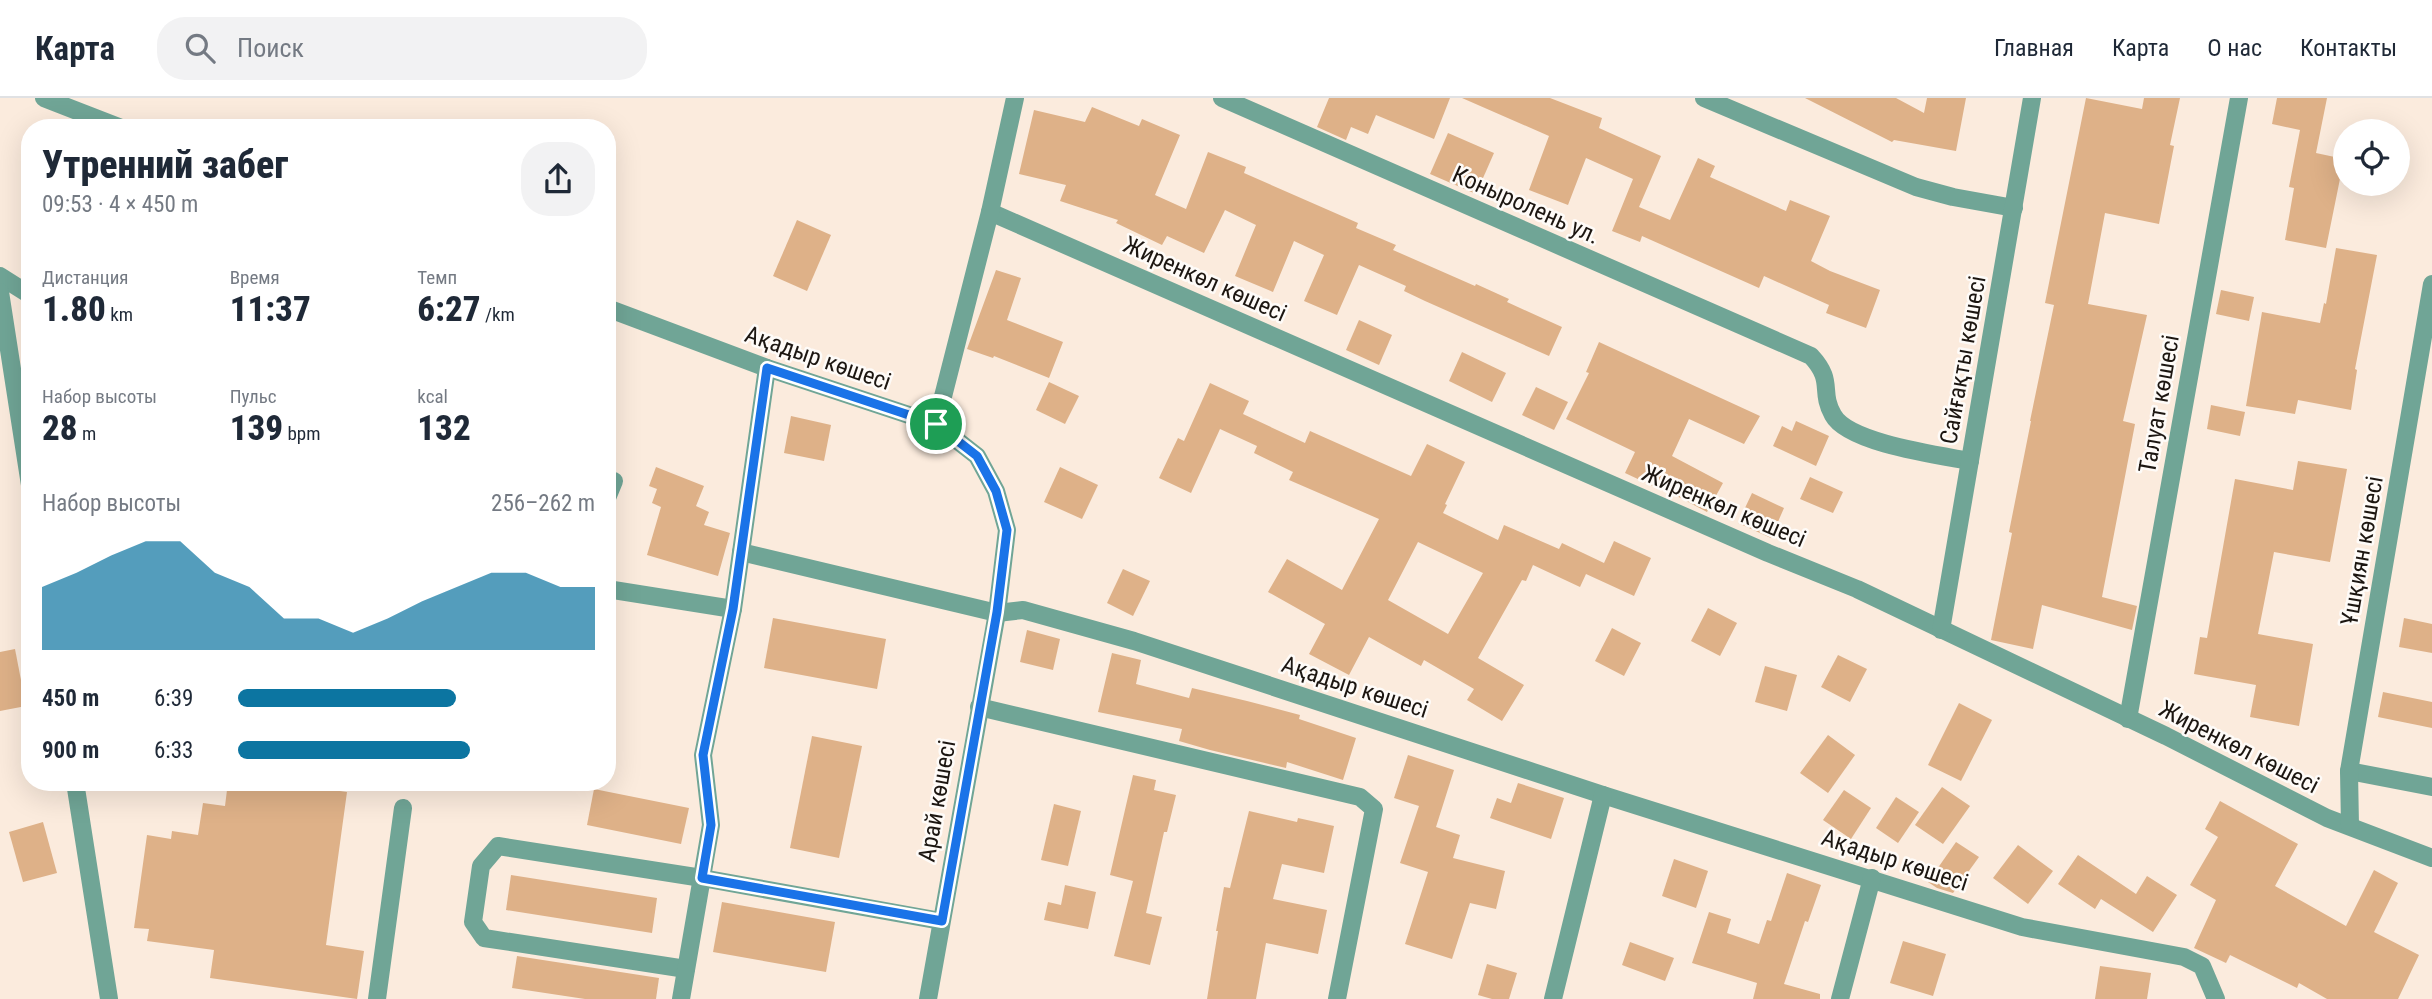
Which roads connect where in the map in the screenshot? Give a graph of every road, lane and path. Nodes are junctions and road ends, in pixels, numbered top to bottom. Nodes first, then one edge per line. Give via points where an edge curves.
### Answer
1 (44, 98) edge
2 (1015, 98) edge
3 (1222, 98) edge
4 (1704, 98) edge
5 (2032, 98) edge
6 (2239, 98) edge
7 (98, 119) edge
8 (2014, 208) junction
9 (990, 212) junction
10 (0, 276) edge
11 (2432, 285) edge
12 (21, 289) edge
13 (0, 292) edge
14 (616, 311) edge
15 (767, 368) junction
16 (936, 424) junction
17 (21, 427) edge
18 (1970, 461) junction
19 (741, 552) junction
20 (616, 590) edge
21 (733, 609) junction
22 (997, 612) junction
23 (1941, 630) junction
24 (979, 707) junction
25 (2128, 719) junction
26 (2349, 771) junction
27 (2432, 787) edge
28 (76, 791) edge
29 (1603, 795) junction
30 (403, 808) dead end
31 (2350, 827) junction
32 (2432, 858) edge
33 (702, 878) junction
34 (1872, 878) junction
35 (942, 921) junction
36 (686, 969) junction
37 (109, 999) edge
38 (377, 999) edge
39 (681, 999) edge
40 (928, 999) edge
41 (1337, 999) edge
42 (1553, 999) edge
43 (1840, 999) edge
44 (2216, 999) edge

1 - 7 street
2 - 9 street
3 - 18 street, Коныролень ул. via 1811,356 1825,375 1826,403 1843,428 1899,447
4 - 8 street via 1916,187
5 - 8 street, Сайғақты көшесі
6 - 25 street, Талуат көшесі
8 - 18 street, Сайғақты көшесі
9 - 16 street
9 - 23 street, Жиренкөл көшесі via 1857,589
10 - 12 street
11 - 26 street, Ұшқиян көшесі
13 - 17 street
14 - 15 street, Ақадыр көшесі
15 - 16 street, Ақадыр көшесі
15 - 19 street
16 - 22 street, Ақадыр көшесі via 977,456 996,491 1007,530
18 - 23 street, Сайғақты көшесі
19 - 21 street
19 - 22 street
20 - 21 street
21 - 33 street via 703,755 711,825
22 - 24 street, Арай көшесі
22 - 29 street, Ақадыр көшесі via 1023,610 1134,640
23 - 25 street, Жиренкөл көшесі
24 - 35 street, Арай көшесі
24 - 41 street via 1360,797 1374,809
25 - 31 street, Жиренкөл көшесі
26 - 27 street
26 - 31 street, Ұшқиян көшесі
28 - 37 street
29 - 34 street, Ақадыр көшесі
29 - 42 street
30 - 38 street
31 - 32 street, Жиренкөл көшесі
33 - 35 street
33 - 36 street
33 - 36 street via 498,846 481,866 473,922 484,938
34 - 43 street
34 - 44 street, Ақадыр көшесі via 2022,927 2184,957 2202,966
35 - 40 street, Арай көшесі
36 - 39 street

